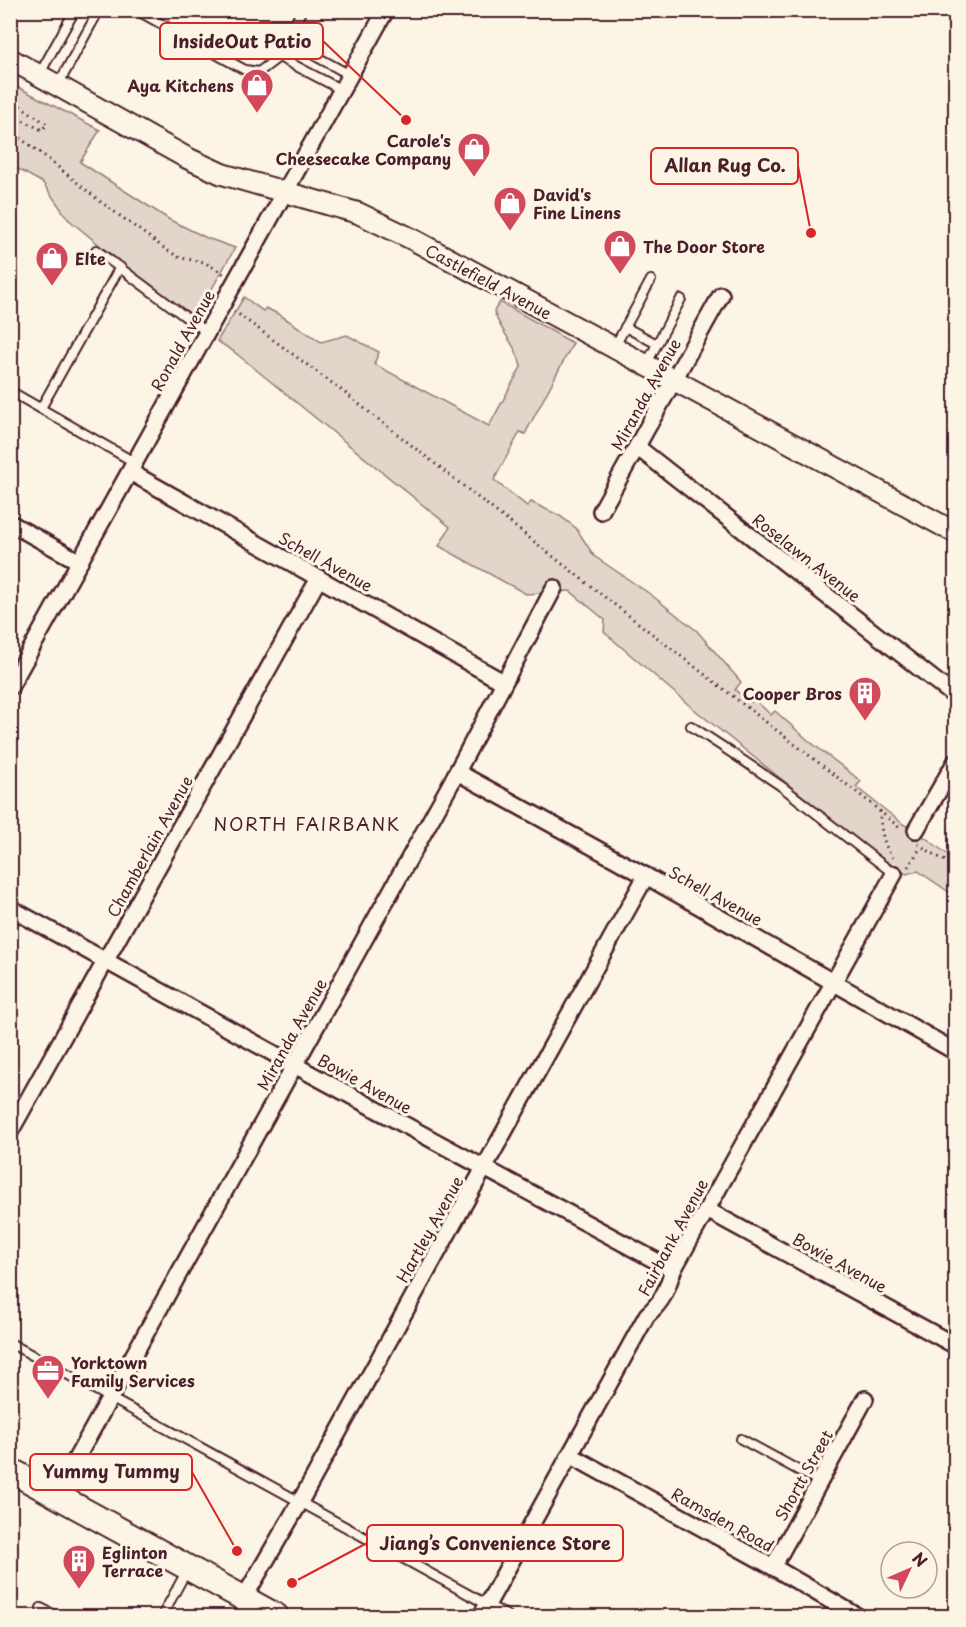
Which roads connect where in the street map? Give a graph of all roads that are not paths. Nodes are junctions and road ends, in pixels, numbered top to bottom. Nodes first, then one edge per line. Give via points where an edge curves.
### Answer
1 (75, 10) edge
2 (99, 10) edge
3 (136, 10) edge
4 (302, 10) edge
5 (386, 10) edge
6 (286, 40) junction
7 (278, 56) junction
8 (10, 59) edge
9 (350, 75) junction
10 (29, 76) junction
11 (57, 86) junction
12 (342, 90) junction
13 (286, 192) junction
14 (96, 250) dead end
15 (120, 267) junction
16 (651, 280) dead end
17 (722, 295) dead end
18 (681, 299) dead end
19 (625, 327) junction
20 (207, 332) junction
21 (657, 344) junction
22 (614, 348) junction
23 (646, 364) junction
24 (674, 380) junction
25 (10, 391) edge
26 (41, 408) junction
27 (637, 447) junction
28 (132, 467) junction
29 (601, 511) dead end
30 (10, 523) edge
31 (956, 533) edge
32 (80, 562) junction
33 (319, 578) junction
34 (554, 588) dead end
35 (503, 682) junction
36 (10, 687) edge
37 (956, 697) edge
38 (691, 726) dead end
39 (956, 761) edge
40 (457, 772) junction
41 (911, 834) road end
42 (894, 874) joint
43 (646, 876) junction
44 (10, 908) edge
45 (106, 961) junction
46 (834, 982) junction
47 (956, 1052) edge
48 (295, 1065) junction
49 (10, 1132) edge
50 (484, 1167) junction
51 (707, 1210) junction
52 (673, 1270) junction
53 (10, 1343) edge
54 (956, 1346) edge
55 (110, 1397) junction
56 (865, 1399) dead end
57 (741, 1439) dead end
58 (570, 1455) junction
59 (10, 1470) edge
60 (820, 1482) junction
61 (56, 1495) junction
62 (300, 1502) junction
63 (773, 1567) junction
64 (188, 1568) junction
65 (244, 1598) junction
66 (41, 1608) dead end
67 (484, 1611) edge
68 (57, 1617) edge
69 (162, 1617) edge
70 (276, 1617) edge
71 (508, 1617) edge
72 (857, 1617) edge

1 - 10 lane
2 - 11 lane
3 - 7 lane via 245,70 258,72
4 - 6 lane
5 - 9 street, Ronald Avenue
6 - 7 lane
6 - 9 lane
7 - 12 lane
8 - 10 street, Castlefield Avenue
9 - 12 street, Ronald Avenue
10 - 11 street, Castlefield Avenue
11 - 13 street, Castlefield Avenue via 187,158 222,174
12 - 13 street, Ronald Avenue
13 - 20 street, Ronald Avenue
13 - 22 street, Castlefield Avenue via 358,213
14 - 15 lane
15 - 20 lane
15 - 26 lane
16 - 19 lane
17 - 24 street, Miranda Avenue
18 - 21 lane
19 - 21 lane
19 - 22 lane
20 - 28 street, Ronald Avenue
21 - 23 lane
22 - 23 street, Castlefield Avenue
23 - 24 street, Castlefield Avenue
24 - 27 street, Miranda Avenue
24 - 31 street, Castlefield Avenue
25 - 26 lane
26 - 28 lane
27 - 29 street, Miranda Avenue
27 - 37 street, Roselawn Avenue
28 - 32 street, Ronald Avenue
28 - 33 street, Schell Avenue
30 - 32 street
32 - 36 street, Ronald Avenue
33 - 35 street, Schell Avenue
33 - 45 street, Chamberlain Avenue
34 - 35 street, Miranda Avenue
35 - 40 street, Miranda Avenue
38 - 42 lane via 781,786
39 - 41 street
40 - 43 street, Schell Avenue
40 - 48 street, Miranda Avenue
42 - 46 street, Fairbank Avenue
43 - 46 street, Schell Avenue
43 - 50 street, Hartley Avenue
44 - 45 street, Bowie Avenue
45 - 48 street, Bowie Avenue
45 - 49 street, Chamberlain Avenue
46 - 47 street, Schell Avenue
46 - 51 street, Fairbank Avenue
48 - 50 street, Bowie Avenue
48 - 55 street, Miranda Avenue
50 - 52 street, Bowie Avenue
50 - 62 street, Hartley Avenue
51 - 52 street, Fairbank Avenue
51 - 54 street, Bowie Avenue
52 - 58 street, Fairbank Avenue via 666,1292 647,1315
53 - 55 lane
55 - 61 street, Miranda Avenue
55 - 62 lane
56 - 60 street, Shortt Street
57 - 60 lane
58 - 63 street, Ramsden Road
58 - 67 street, Fairbank Avenue
59 - 61 main road
60 - 63 street, Shortt Street
61 - 64 main road
62 - 65 street, Hartley Avenue
62 - 67 lane
63 - 72 street, Ramsden Road
64 - 65 main road
64 - 69 lane
65 - 70 main road
66 - 68 lane
67 - 71 lane

